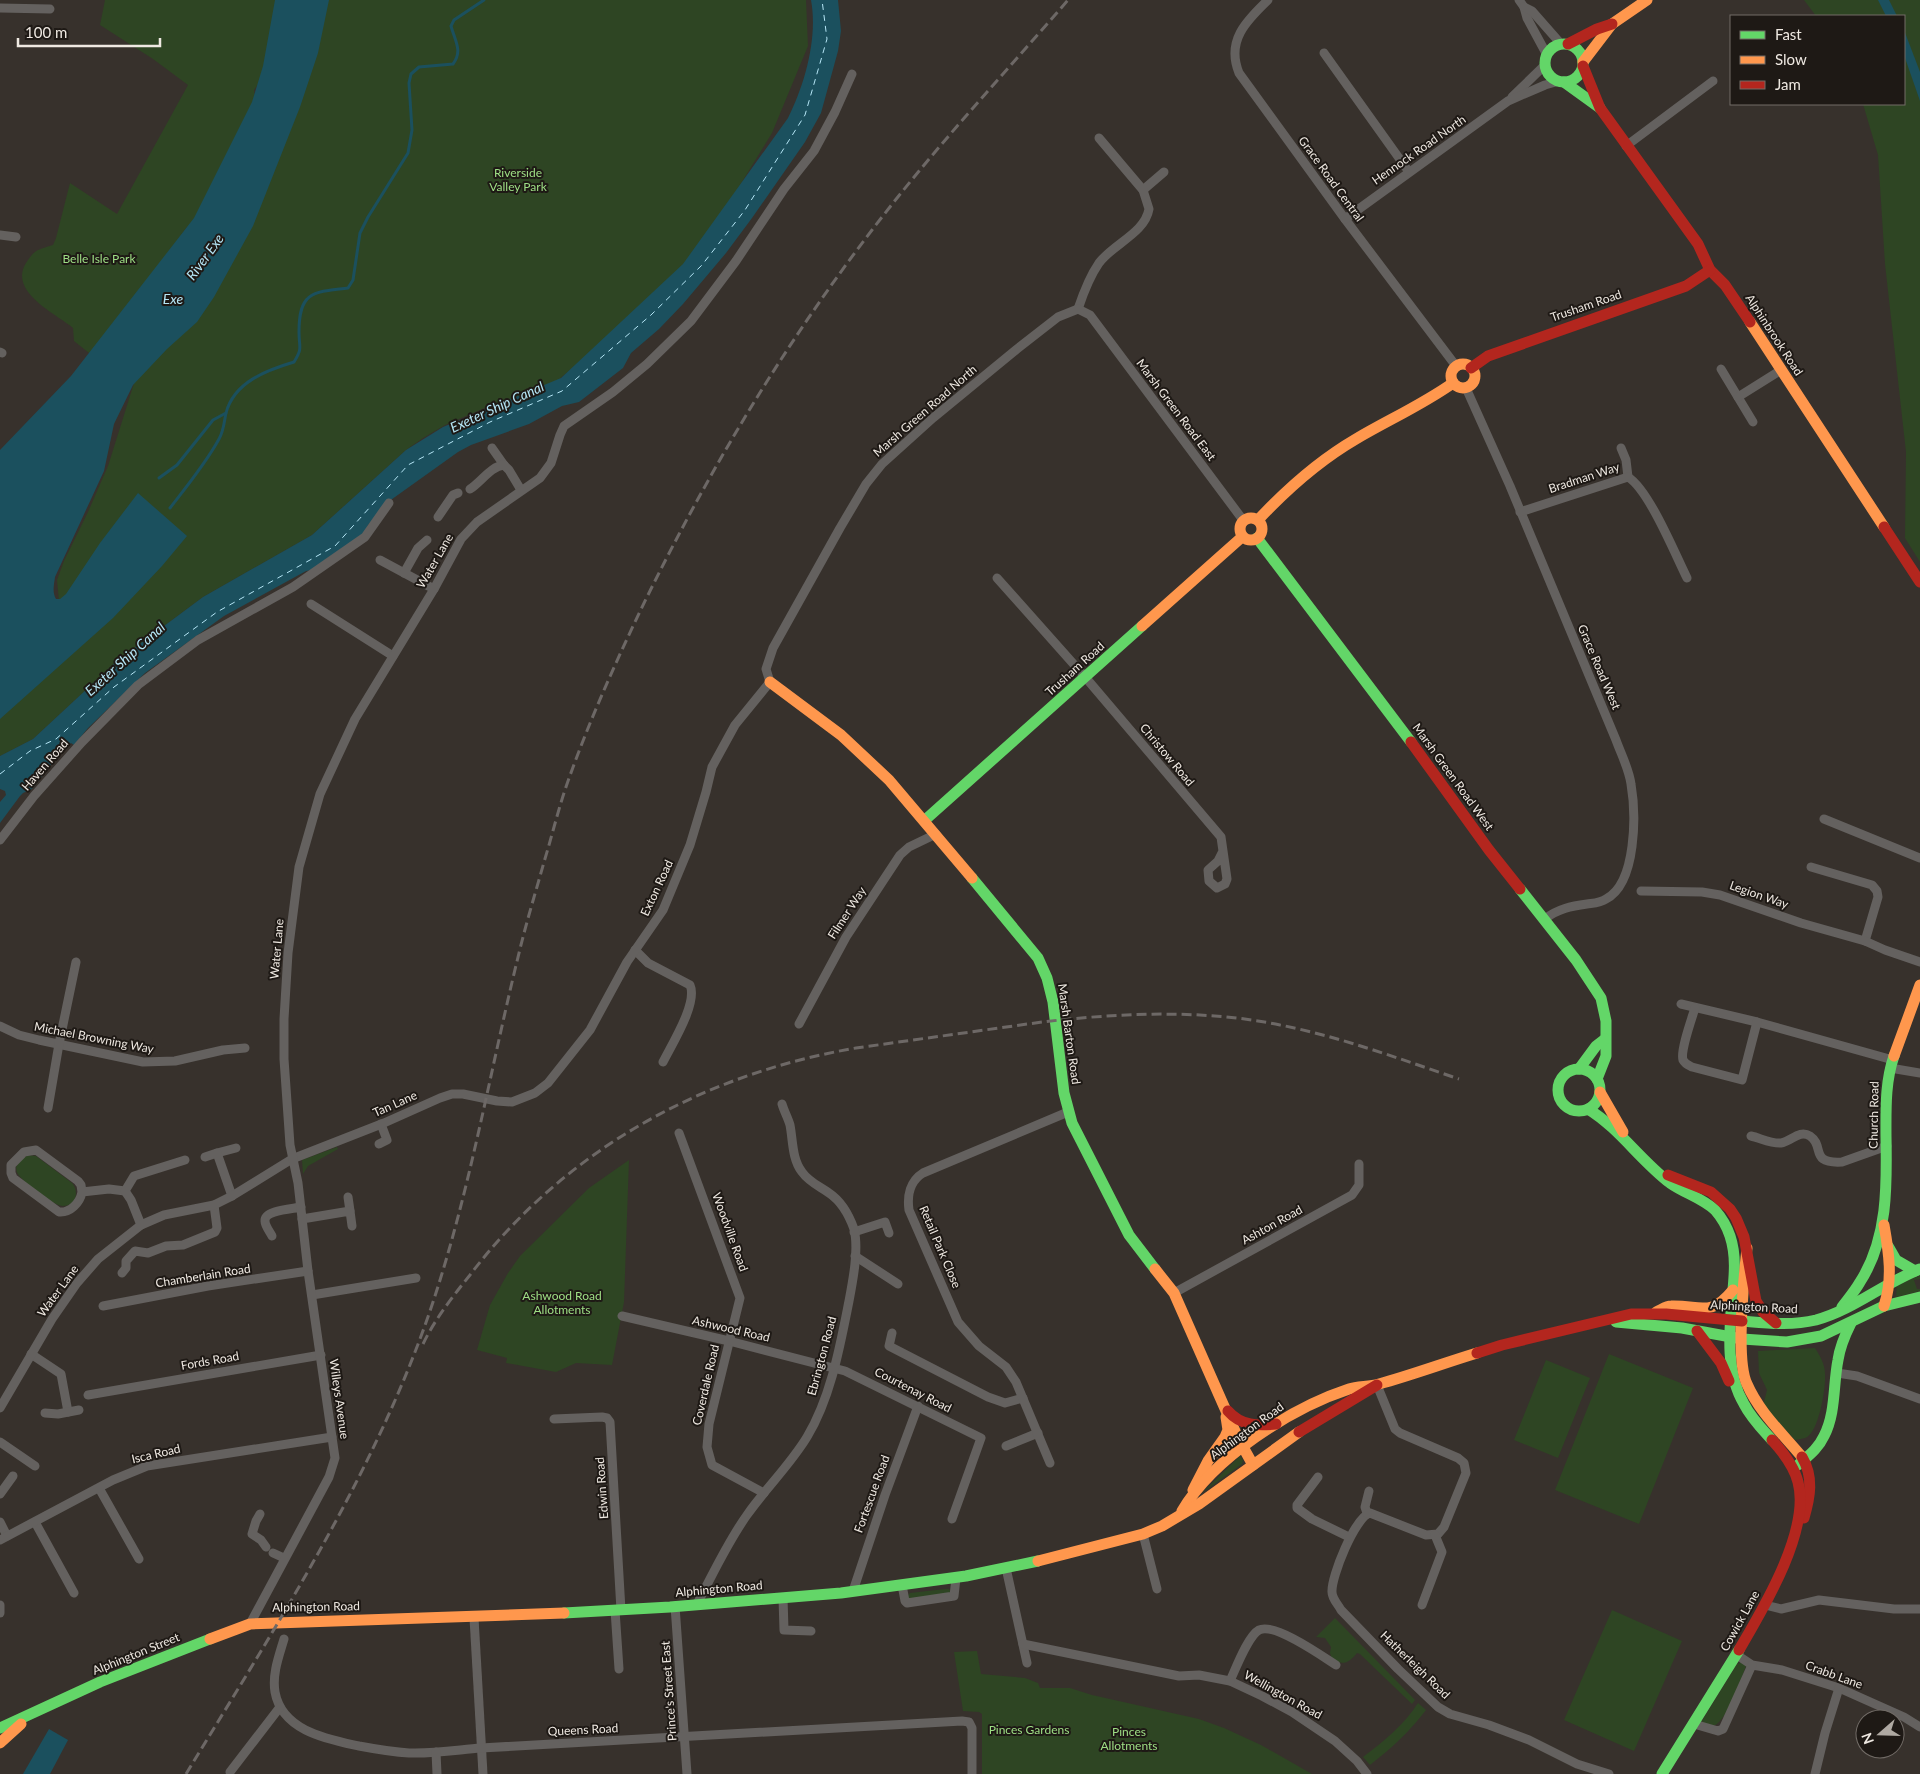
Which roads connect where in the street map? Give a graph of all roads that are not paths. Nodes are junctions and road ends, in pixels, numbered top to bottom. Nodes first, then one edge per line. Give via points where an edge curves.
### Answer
1 (1268, 0) edge
2 (1647, 0) edge
3 (1521, 3) edge
4 (0, 8) edge
5 (50, 9) dead end
6 (1612, 24) junction
7 (1565, 44) junction
8 (1324, 53) dead end
9 (1546, 60) junction
10 (1583, 64) junction
11 (852, 74) dead end
12 (1713, 81) dead end
13 (1562, 82) junction
14 (1508, 101) junction
15 (1600, 108) junction
16 (1099, 138) dead end
17 (1626, 146) junction
18 (1164, 172) dead end
19 (1409, 172) junction
20 (1143, 190) junction
21 (1345, 219) junction
22 (0, 235) edge
23 (16, 237) dead end
24 (1710, 270) junction
25 (1078, 310) junction
26 (1456, 366) junction
27 (1471, 368) junction
28 (1721, 369) dead end
29 (1781, 370) junction
30 (1453, 383) junction
31 (1466, 388) junction
32 (1738, 397) junction
33 (1753, 422) dead end
34 (492, 448) dead end
35 (1621, 448) dead end
36 (504, 465) junction
37 (1628, 477) junction
38 (470, 488) dead end
39 (520, 490) junction
40 (458, 493) dead end
41 (389, 503) dead end
42 (1520, 512) junction
43 (438, 517) dead end
44 (1244, 520) junction
45 (1258, 520) junction
46 (1242, 537) junction
47 (1257, 538) junction
48 (427, 540) dead end
49 (380, 560) dead end
50 (404, 573) junction
51 (997, 578) dead end
52 (1687, 578) dead end
53 (1920, 582) edge
54 (434, 589) junction
55 (311, 604) dead end
56 (394, 656) junction
57 (1086, 678) junction
58 (770, 682) junction
59 (1824, 819) dead end
60 (925, 820) junction
61 (936, 834) junction
62 (0, 840) edge
63 (1223, 851) dead end
64 (1920, 858) edge
65 (1810, 867) dead end
66 (1641, 891) dead end
67 (1545, 919) junction
68 (1865, 941) junction
69 (635, 950) junction
70 (76, 962) dead end
71 (1920, 962) edge
72 (1920, 985) edge
73 (1681, 1004) dead end
74 (1695, 1008) junction
75 (1757, 1022) junction
76 (798, 1024) dead end
77 (0, 1026) edge
78 (1605, 1039) junction
79 (59, 1044) junction
80 (245, 1048) dead end
81 (663, 1062) dead end
82 (1892, 1064) junction
83 (1579, 1069) junction
84 (1920, 1073) edge
85 (1597, 1079) junction
86 (1600, 1092) junction
87 (512, 1102) joint
88 (782, 1104) dead end
89 (48, 1108) dead end
90 (1588, 1109) junction
91 (1068, 1112) junction
92 (381, 1124) junction
93 (680, 1133) dead end
94 (1751, 1136) dead end
95 (1628, 1143) junction
96 (379, 1144) dead end
97 (1887, 1146) junction
98 (236, 1148) dead end
99 (217, 1153) junction
100 (204, 1157) dead end
101 (292, 1159) junction
102 (185, 1160) dead end
103 (1359, 1164) dead end
104 (1654, 1169) junction
105 (125, 1191) junction
106 (82, 1192) junction
107 (232, 1196) junction
108 (348, 1197) dead end
109 (214, 1205) junction
110 (301, 1207) junction
111 (350, 1211) junction
112 (302, 1219) junction
113 (1883, 1220) junction
114 (141, 1225) junction
115 (352, 1226) dead end
116 (854, 1232) junction
117 (889, 1233) dead end
118 (272, 1236) dead end
119 (1888, 1246) junction
120 (1748, 1248) junction
121 (855, 1256) junction
122 (1917, 1270) edge
123 (308, 1271) junction
124 (122, 1273) dead end
125 (416, 1278) dead end
126 (1890, 1282) junction
127 (898, 1284) dead end
128 (1734, 1290) junction
129 (1174, 1293) junction
130 (312, 1295) junction
131 (1920, 1297) edge
132 (103, 1306) dead end
133 (1884, 1306) junction
134 (1656, 1312) junction
135 (1838, 1312) junction
136 (622, 1316) dead end
137 (1606, 1321) junction
138 (1730, 1321) junction
139 (1742, 1321) junction
140 (1776, 1323) junction
141 (1851, 1323) junction
142 (1697, 1331) junction
143 (892, 1332) dead end
144 (1821, 1336) junction
145 (1736, 1338) junction
146 (729, 1341) junction
147 (31, 1354) junction
148 (321, 1355) junction
149 (1838, 1356) junction
150 (834, 1367) junction
151 (1837, 1373) junction
152 (1377, 1385) junction
153 (104, 1392) junction
154 (1738, 1394) junction
155 (88, 1395) dead end
156 (1024, 1398) junction
157 (1920, 1399) edge
158 (105, 1403) dead end
159 (1222, 1403) junction
160 (918, 1406) junction
161 (0, 1408) edge
162 (79, 1410) dead end
163 (68, 1412) junction
164 (45, 1413) dead end
165 (554, 1419) dead end
166 (1276, 1424) junction
167 (1038, 1433) junction
168 (332, 1437) junction
169 (1286, 1440) junction
170 (0, 1442) edge
171 (1242, 1443) junction
172 (1006, 1446) dead end
173 (1804, 1462) junction
174 (1050, 1463) dead end
175 (1253, 1464) junction
176 (35, 1466) dead end
177 (1793, 1468) junction
178 (13, 1476) dead end
179 (1318, 1477) dead end
180 (100, 1488) junction
181 (1369, 1491) dead end
182 (764, 1493) junction
183 (0, 1494) edge
184 (1189, 1499) junction
185 (1367, 1513) junction
186 (260, 1514) dead end
187 (1180, 1515) junction
188 (952, 1519) dead end
189 (0, 1522) edge
190 (35, 1522) junction
191 (1798, 1525) junction
192 (1143, 1534) junction
193 (1436, 1535) junction
194 (1349, 1537) junction
195 (4, 1538) edge
196 (284, 1558) junction
197 (139, 1560) dead end
198 (1006, 1568) junction
199 (956, 1578) junction
200 (902, 1585) junction
201 (1157, 1589) dead end
202 (852, 1591) junction
203 (74, 1593) dead end
204 (782, 1598) junction
205 (697, 1604) junction
206 (0, 1605) edge
207 (1422, 1605) dead end
208 (1765, 1605) junction
209 (675, 1606) junction
210 (1920, 1609) edge
211 (618, 1610) junction
212 (0, 1613) edge
213 (474, 1618) junction
214 (250, 1624) junction
215 (811, 1630) dead end
216 (284, 1639) dead end
217 (1024, 1644) junction
218 (1737, 1655) junction
219 (1027, 1662) dead end
220 (1336, 1665) dead end
221 (1752, 1665) junction
222 (619, 1669) dead end
223 (1230, 1680) junction
224 (1839, 1688) junction
225 (280, 1707) junction
226 (34, 1712) junction
227 (1694, 1724) junction
228 (1920, 1727) edge
229 (0, 1728) edge
230 (684, 1736) junction
231 (0, 1743) edge
232 (481, 1748) junction
233 (436, 1752) junction
234 (1577, 1764) junction
235 (230, 1772) dead end
236 (437, 1774) edge
237 (483, 1774) edge
238 (687, 1774) edge
239 (972, 1774) edge
240 (1367, 1774) edge
241 (1574, 1774) edge
242 (1609, 1774) edge
243 (1662, 1774) edge
244 (1815, 1774) edge

1 - 21 street, Grace Road Central via 1236,39 1235,64
2 - 6 main road
3 - 7 street
3 - 9 street
4 - 5 street
6 - 7 main road
6 - 10 main road
7 - 9 main road via 1553,48
7 - 10 main road via 1580,53
8 - 19 street
9 - 13 main road via 1548,74
9 - 14 street, Hennock Road North
10 - 13 main road via 1578,76
10 - 15 main road, Alphinbrook Road
11 - 39 street, Water Lane via 814,151 691,321 647,364 564,426 551,463 540,478
12 - 17 street
13 - 14 street, Hennock Road North
13 - 15 main road, Alphinbrook Road
14 - 19 street, Hennock Road North
15 - 17 main road, Alphinbrook Road
16 - 20 street
17 - 24 main road, Alphinbrook Road via 1698,244
18 - 20 street
19 - 21 street, Hennock Road North
20 - 25 street via 1149,209 1146,218 1099,263
21 - 26 street, Grace Road Central
22 - 23 street
24 - 27 main road, Trusham Road via 1686,286 1488,356
24 - 29 main road, Alphinbrook Road via 1725,285
25 - 44 street, Marsh Green Road East via 1090,315
25 - 58 street, Marsh Green Road North via 1058,317 1017,349 882,464 866,484 773,648 766,669
26 - 27 main road via 1462,364
26 - 30 main road via 1451,375
27 - 31 main road via 1474,378
28 - 32 street
29 - 32 street
29 - 53 main road, Alphinbrook Road
30 - 31 main road via 1459,388
30 - 45 main road via 1354,440 1272,505
31 - 42 street, Grace Road West
32 - 33 street
34 - 36 street
35 - 37 street
36 - 38 street via 494,468
36 - 39 street
37 - 42 street, Bradman Way
37 - 52 street, Bradman Way via 1635,481 1651,506
39 - 54 street, Water Lane via 461,539
40 - 43 street via 453,495
41 - 62 street, Haven Road via 365,537 293,587 198,640 144,680 113,709 34,796
42 - 67 street, Grace Road West via 1625,764 1631,782 1634,815 1631,851 1620,885 1612,896 1601,902 1562,909
44 - 45 main road via 1249,517
44 - 46 main road via 1239,528
45 - 47 main road via 1262,530
46 - 47 main road via 1248,540
46 - 57 main road, Trusham Road
47 - 67 main road, Marsh Green Road West via 1489,850
48 - 50 street via 418,548
49 - 50 street
50 - 54 street
51 - 57 street, Christow Road
54 - 56 street, Water Lane
55 - 56 street
56 - 101 street, Water Lane via 356,719 320,794 298,867 284,1018
57 - 60 main road, Trusham Road
57 - 63 street, Christow Road via 1221,837
58 - 60 main road, Marsh Barton Road via 841,735 890,780
58 - 69 street, Exton Road via 736,725 712,767 698,822 675,883 663,910
59 - 64 street
60 - 61 main road, Marsh Barton Road
61 - 76 street, Filmer Way via 908,847 900,855 846,937
61 - 91 main road, Marsh Barton Road via 1017,931 1044,969 1053,1002
65 - 68 street via 1872,885 1877,891
66 - 68 street, Legion Way via 1720,895
67 - 78 main road, Marsh Green Road West via 1601,998 1606,1021
68 - 71 street, Legion Way
69 - 81 street via 648,963 690,985 692,991 691,1004
69 - 87 street, Exton Road via 590,1030 570,1058 535,1093
70 - 79 street
72 - 82 main road, Church Road
73 - 74 street
74 - 75 street
74 - 75 street via 1683,1060 1692,1067 1742,1080
75 - 82 street
77 - 79 street, Michael Browning Way via 19,1035
78 - 83 main road
78 - 85 main road, Marsh Green Road West via 1606,1056
79 - 80 street, Michael Browning Way via 154,1062
79 - 89 street
82 - 84 street
82 - 97 main road, Church Road via 1886,1094
83 - 85 main road
83 - 90 main road via 1562,1078 1558,1094 1570,1109
85 - 86 main road
86 - 90 main road
86 - 95 main road
87 - 92 street, Tan Lane via 452,1094
88 - 116 street, Ebrington Road via 799,1168 813,1183 836,1199
90 - 95 main road via 1601,1116
91 - 129 main road, Marsh Barton Road via 1129,1235
91 - 156 street, Retail Park Close via 923,1173 913,1182 909,1193 909,1210 958,1322 979,1346 1006,1367
92 - 96 street via 387,1140
92 - 101 street, Tan Lane
93 - 146 street, Woodville Road via 740,1298
94 - 97 street via 1779,1144 1804,1134 1813,1139 1822,1159 1834,1163
95 - 104 main road
97 - 113 main road, Church Road
98 - 99 street
99 - 100 street
99 - 107 street
101 - 107 street, Water Lane
101 - 110 street, Willeys Avenue
102 - 105 street via 134,1176
103 - 129 street, Ashton Road via 1359,1185 1352,1195
104 - 120 main road via 1704,1188 1724,1202 1737,1218
104 - 128 main road via 1681,1191 1710,1206 1725,1223 1734,1256
105 - 106 street
105 - 114 street
106 - 106 street via 70,1209 59,1212 13,1178 11,1165 24,1152 36,1150 78,1181
107 - 109 street, Water Lane
108 - 111 street
109 - 114 street, Water Lane via 164,1215
109 - 124 street via 215,1232 183,1245 166,1246 148,1253 135,1251 126,1261
110 - 112 street, Willeys Avenue
110 - 118 street via 267,1215 265,1223
111 - 112 street
111 - 115 street
112 - 123 street, Willeys Avenue
113 - 119 main road, Church Road
113 - 135 main road, Church Road via 1872,1264
114 - 147 street, Water Lane via 98,1259 77,1283
116 - 117 street via 885,1222
116 - 121 street, Ebrington Road
119 - 122 main road via 1896,1260
119 - 126 main road, Church Road
120 - 139 main road
120 - 140 main road via 1756,1302
121 - 127 street
121 - 150 street, Ebrington Road
122 - 126 main road, Alphington Road
123 - 130 street, Willeys Avenue
123 - 132 street, Chamberlain Road
125 - 130 street
126 - 133 main road, Church Road
126 - 135 main road, Alphington Road
128 - 134 main road via 1710,1309 1669,1306
128 - 138 main road
129 - 159 main road, Marsh Barton Road
130 - 148 street, Willeys Avenue
131 - 133 main road, Alphington Road
133 - 141 main road, Alphington Road
134 - 137 main road, Alphington Road via 1622,1315
134 - 138 main road, Alphington Road
135 - 140 main road, Alphington Road via 1823,1319
136 - 146 street, Ashwood Road
137 - 142 main road, Alphington Road
137 - 152 main road, Alphington Road via 1502,1345
138 - 139 main road, Alphington Road
138 - 145 main road
139 - 140 main road, Alphington Road
139 - 145 main road
141 - 144 main road, Alphington Road
141 - 149 main road
142 - 145 main road, Alphington Road
142 - 154 main road via 1721,1363
143 - 156 street via 889,1346 988,1397 1005,1403
144 - 145 main road, Alphington Road via 1787,1342
144 - 149 main road via 1828,1340
145 - 154 main road via 1731,1366
145 - 173 main road via 1751,1393
146 - 150 street, Ashwood Road
146 - 182 street, Coverdale Road via 708,1424 709,1457 712,1465
147 - 161 street, Water Lane
147 - 163 street via 61,1374
148 - 153 street, Fords Road
148 - 168 street, Willeys Avenue
149 - 151 main road
150 - 160 street, Courtenay Road
150 - 182 street, Ebrington Road via 827,1393 807,1438
151 - 157 street via 1857,1376
151 - 173 main road via 1825,1437 1816,1452
152 - 166 main road, Alphington Road via 1350,1389
152 - 169 main road, Alphington Road
152 - 193 street via 1395,1429 1458,1458 1465,1466 1466,1472 1444,1527
153 - 155 street, Fords Road
153 - 158 street
154 - 177 main road
156 - 167 street, Retail Park Close
159 - 166 main road, Marsh Barton Road via 1232,1418 1242,1423
159 - 171 main road, Marsh Barton Road
159 - 184 main road, Marsh Barton Road via 1228,1430
160 - 188 street, Courtenay Road via 981,1438
160 - 202 street, Fortescue Road
162 - 163 street
163 - 164 street
165 - 211 street, Edwin Road via 602,1417 610,1422
166 - 171 main road, Alphington Road
167 - 172 street
167 - 174 street, Retail Park Close
168 - 180 street, Isca Road via 147,1466
168 - 196 street, Willeys Avenue via 333,1470
169 - 171 main road via 1258,1450
169 - 175 main road, Alphington Road
170 - 176 street
171 - 175 main road, Marsh Barton Road
171 - 184 main road, Alphington Road
173 - 177 main road
173 - 191 main road via 1811,1494 1802,1524
175 - 187 main road, Alphington Road
177 - 191 main road via 1800,1496
178 - 183 street
179 - 194 street via 1297,1508
180 - 190 street, Isca Road
180 - 197 street
181 - 185 street via 1365,1507
182 - 205 street, Ebrington Road via 732,1538
184 - 187 main road, Alphington Road
185 - 193 street via 1426,1535
185 - 194 street, Hatherleigh Road
186 - 196 street via 252,1534
187 - 192 main road, Alphington Road
189 - 195 street
190 - 195 street, Isca Road
190 - 203 street
191 - 208 main road, Cowick Lane
192 - 198 main road, Alphington Road
192 - 201 street
193 - 207 street via 1442,1552
194 - 234 street, Hatherleigh Road via 1332,1588 1333,1596 1342,1610 1398,1669 1438,1707 1450,1714 1529,1740
196 - 214 street, Willeys Avenue
198 - 199 main road, Alphington Road
198 - 217 street
199 - 200 main road, Alphington Road
199 - 200 street via 954,1596 907,1603
200 - 202 main road, Alphington Road
202 - 204 main road, Alphington Road
204 - 205 main road, Alphington Road
204 - 215 street via 784,1630
205 - 209 main road, Alphington Road
206 - 212 street
208 - 210 street via 1781,1609 1819,1600
208 - 218 main road, Cowick Lane
209 - 211 main road, Alphington Road
209 - 230 street, Prince's Street East
211 - 213 main road, Alphington Road
211 - 222 street
213 - 214 main road, Alphington Road
213 - 232 street
214 - 226 main road, Alphington Street via 100,1682
216 - 225 street via 274,1682
217 - 219 street
217 - 223 street, Wellington Road via 1179,1676 1199,1675
218 - 221 street, Crabb Lane
218 - 227 main road, Cowick Lane
220 - 223 street via 1272,1628 1264,1629 1254,1635
221 - 224 street, Crabb Lane via 1782,1670
221 - 227 street via 1723,1729 1718,1731
223 - 240 street, Wellington Road via 1336,1741
224 - 228 street, Crabb Lane
224 - 244 street
225 - 233 street, Queens Road via 295,1723 324,1738 394,1751
225 - 235 street
226 - 229 main road, Alphington Street
226 - 231 main road, Alphington Street
227 - 243 main road, Cowick Lane
230 - 232 street, Queens Road
230 - 238 street, Prince's Street East
230 - 239 street, Queens Road via 969,1722 972,1728
232 - 233 street, Queens Road
232 - 237 street
233 - 236 street
234 - 241 street
234 - 242 street, Hatherleigh Road

